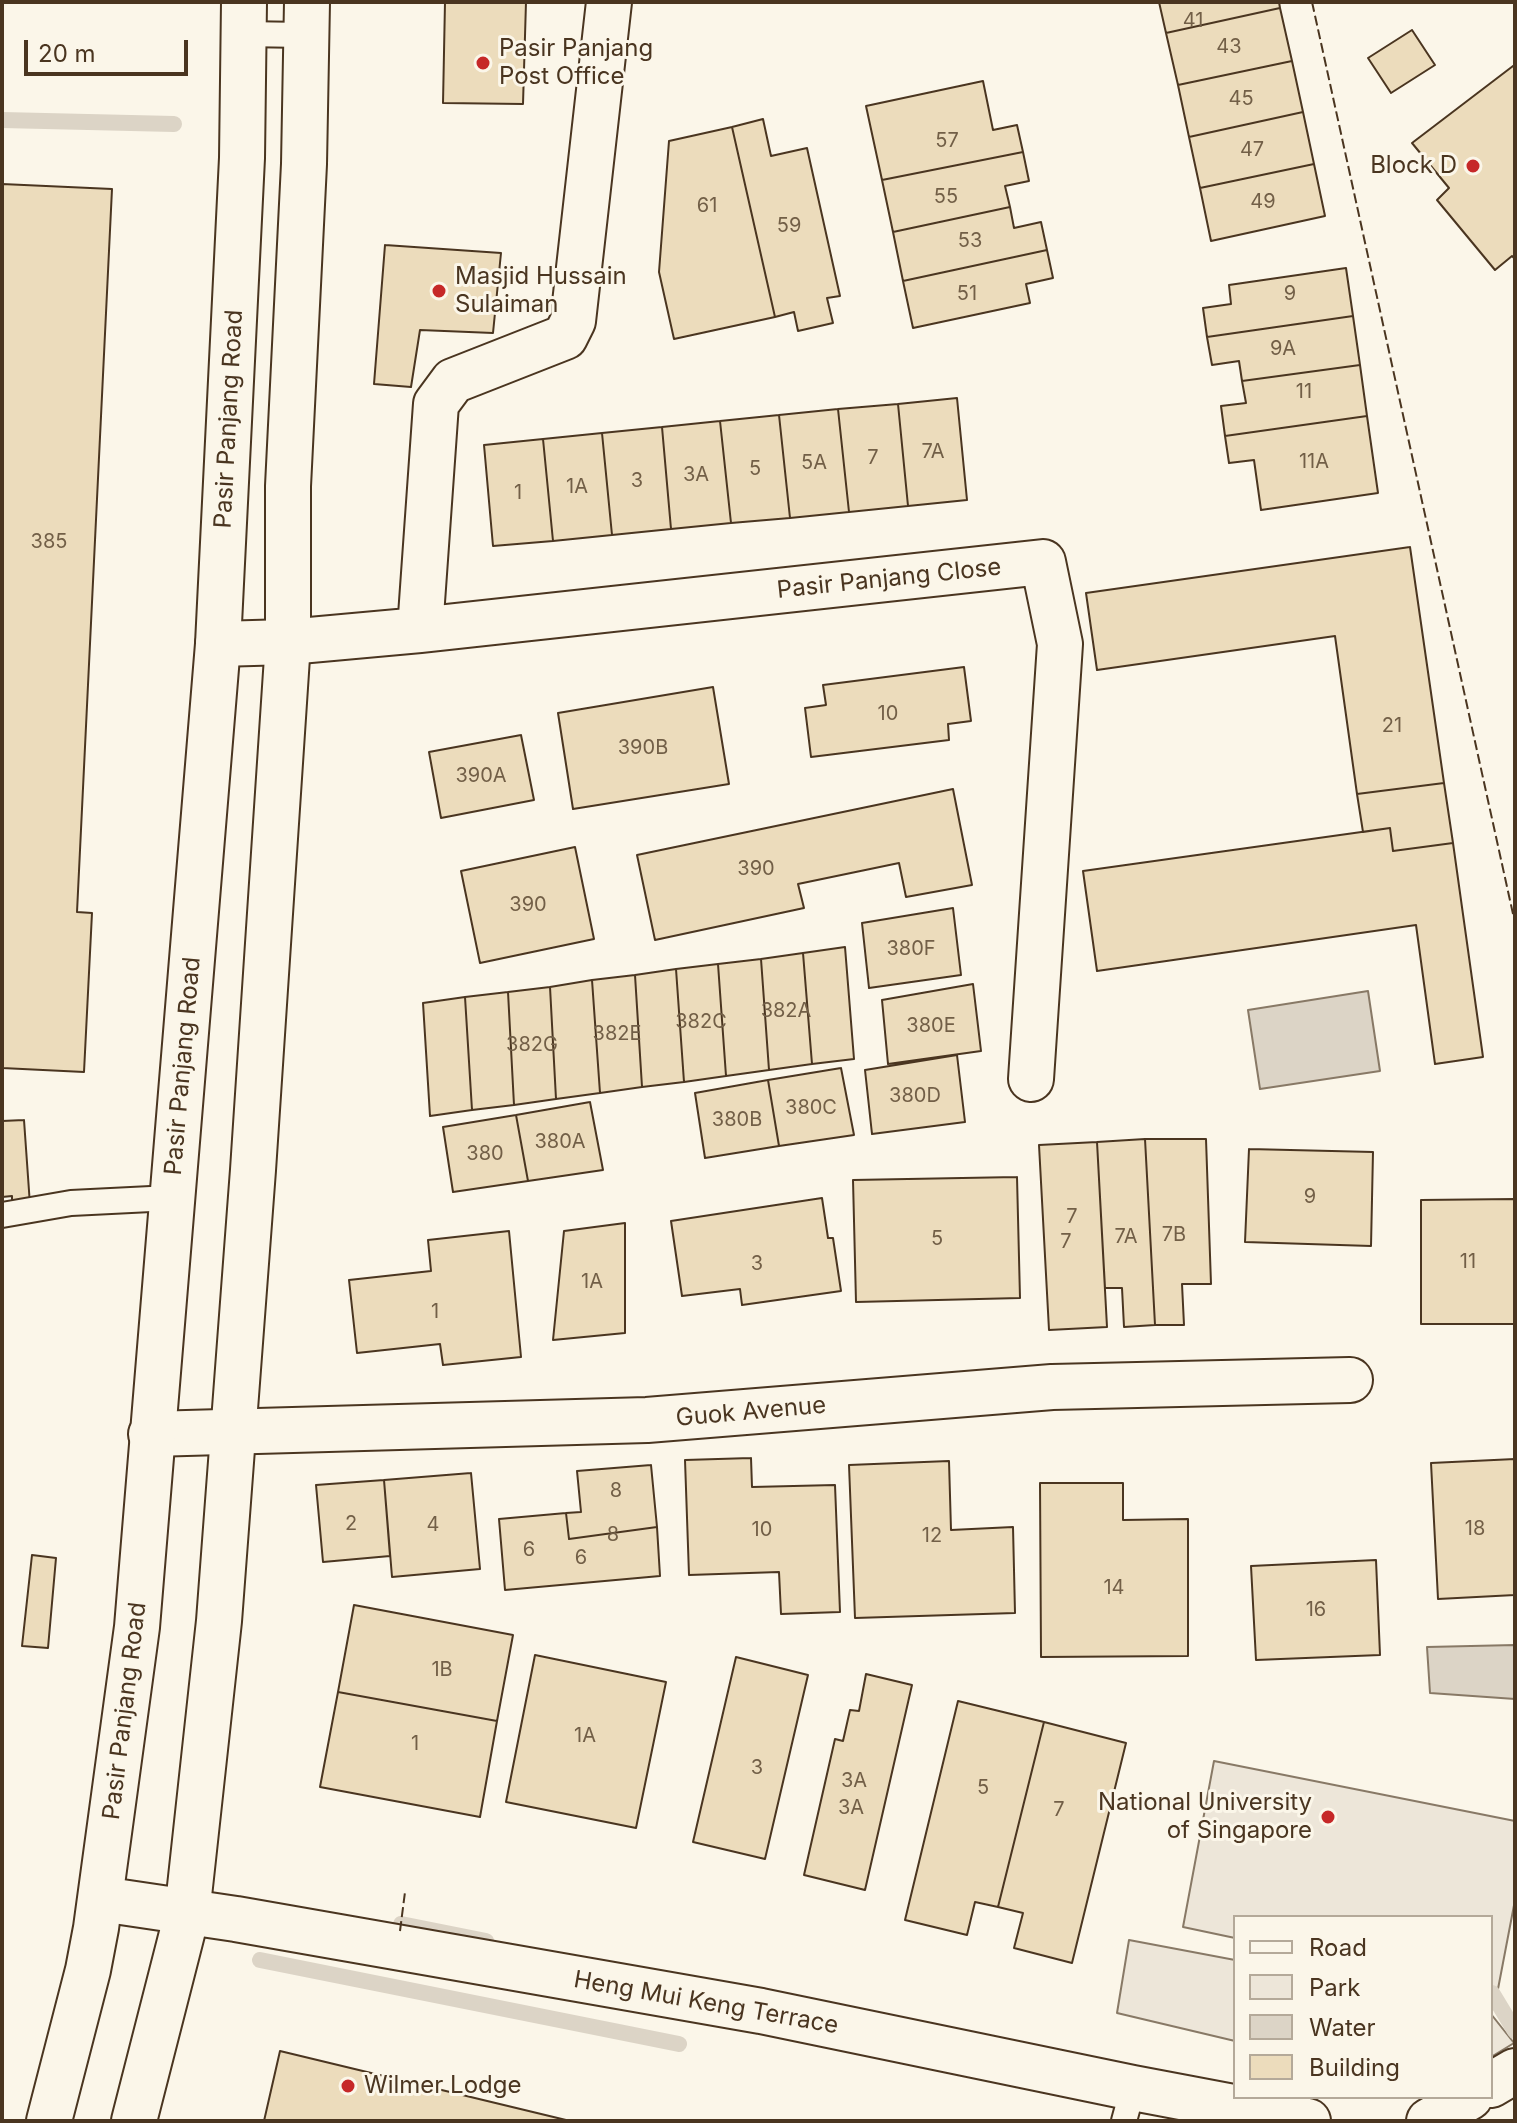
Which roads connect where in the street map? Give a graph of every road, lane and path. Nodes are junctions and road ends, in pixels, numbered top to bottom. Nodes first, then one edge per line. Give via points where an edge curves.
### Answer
1 (609, 2) edge
2 (243, 18) edge
3 (306, 18) edge
4 (420, 630) junction
5 (288, 642) junction
6 (218, 644) junction
7 (1031, 1079) dead end
8 (171, 1198) junction
9 (2, 1215) edge
10 (1350, 1380) dead end
11 (233, 1430) junction
12 (151, 1434) junction
13 (101, 1899) junction
14 (187, 1914) junction
15 (1515, 2071) edge
16 (1493, 2084) edge
17 (1467, 2099) edge
18 (1128, 2104) edge
19 (49, 2121) edge
20 (134, 2121) edge
21 (1308, 2121) edge
22 (1429, 2121) edge

1 - 4 street via 573,321 565,337 453,381 436,404
2 - 3 lane
2 - 6 street, Pasir Panjang Road via 241,174
3 - 5 street via 288,486
4 - 5 street, Pasir Panjang Close
4 - 7 street, Pasir Panjang Close via 1043,562 1060,644
5 - 6 street, Pasir Panjang Close
5 - 11 street
6 - 8 street, Pasir Panjang Road
8 - 9 lane via 71,1203
8 - 12 street, Pasir Panjang Road
10 - 11 street, Guok Avenue via 1052,1387 647,1420
11 - 12 street, Guok Avenue
11 - 14 street via 219,1621
12 - 13 street, Pasir Panjang Road via 137,1627
13 - 14 street, Heng Mui Keng Terrace
13 - 19 street, Pasir Panjang Road
14 - 18 street, Heng Mui Keng Terrace via 761,2011
14 - 20 street
15 - 16 street
17 - 22 street
18 - 21 street, Heng Mui Keng Terrace

